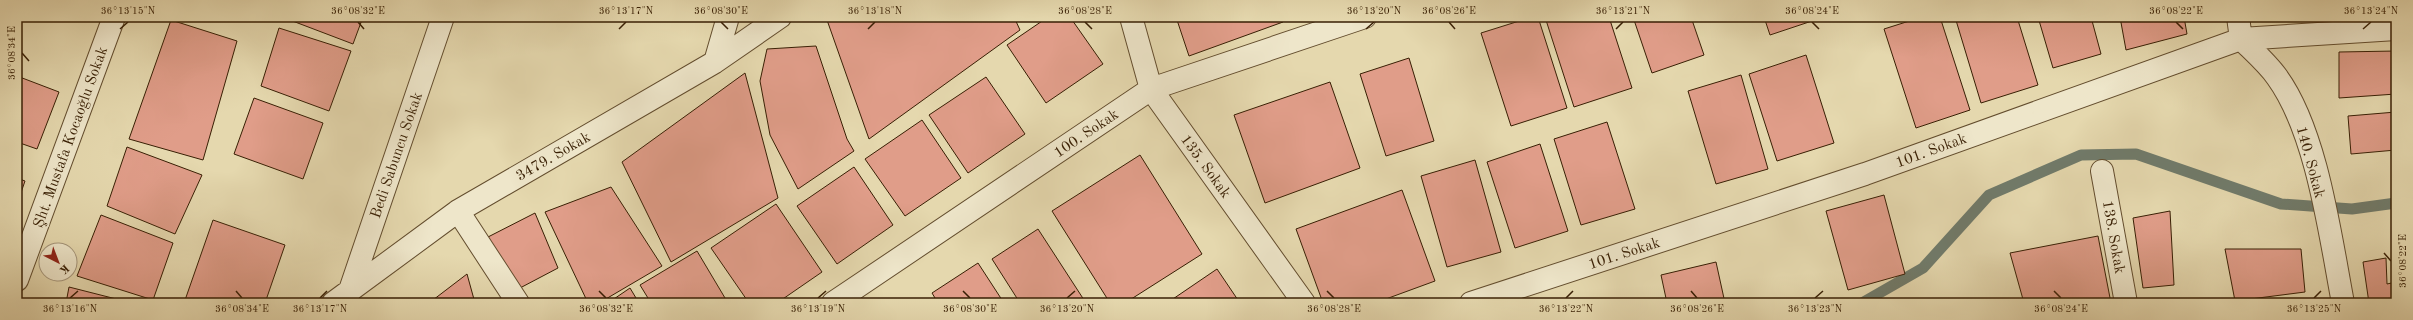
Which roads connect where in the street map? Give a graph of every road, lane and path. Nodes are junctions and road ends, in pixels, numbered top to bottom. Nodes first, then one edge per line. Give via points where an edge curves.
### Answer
1 (114, 17) edge
2 (443, 17) edge
3 (728, 17) edge
4 (780, 17) edge
5 (1131, 17) edge
6 (1365, 17) edge
7 (2238, 17) edge
8 (2396, 29) edge
9 (2241, 39) junction
10 (715, 62) junction
11 (1151, 89) junction
12 (2102, 171) dead end
13 (458, 211) junction
14 (17, 280) edge
15 (341, 298) edge
16 (518, 303) edge
17 (833, 303) edge
18 (1304, 303) edge
19 (1471, 303) edge
20 (2126, 303) edge
21 (2343, 303) edge

1 - 14 street, Şht. Mustafa Kocaoğlu Sokak
2 - 15 street, Bedi Sabuncu Sokak
3 - 10 street
4 - 10 street, 3479. Sokak
5 - 11 street, 135. Sokak
6 - 11 street, 100. Sokak
7 - 9 street
8 - 9 street, 101. Sokak
9 - 19 street, 101. Sokak via 1865,174
9 - 21 street, 140. Sokak via 2277,77 2304,128 2317,176
10 - 13 street, 3479. Sokak
11 - 17 street, 100. Sokak
11 - 18 street, 135. Sokak
12 - 20 street, 138. Sokak
13 - 15 street, 3479. Sokak
13 - 16 street

